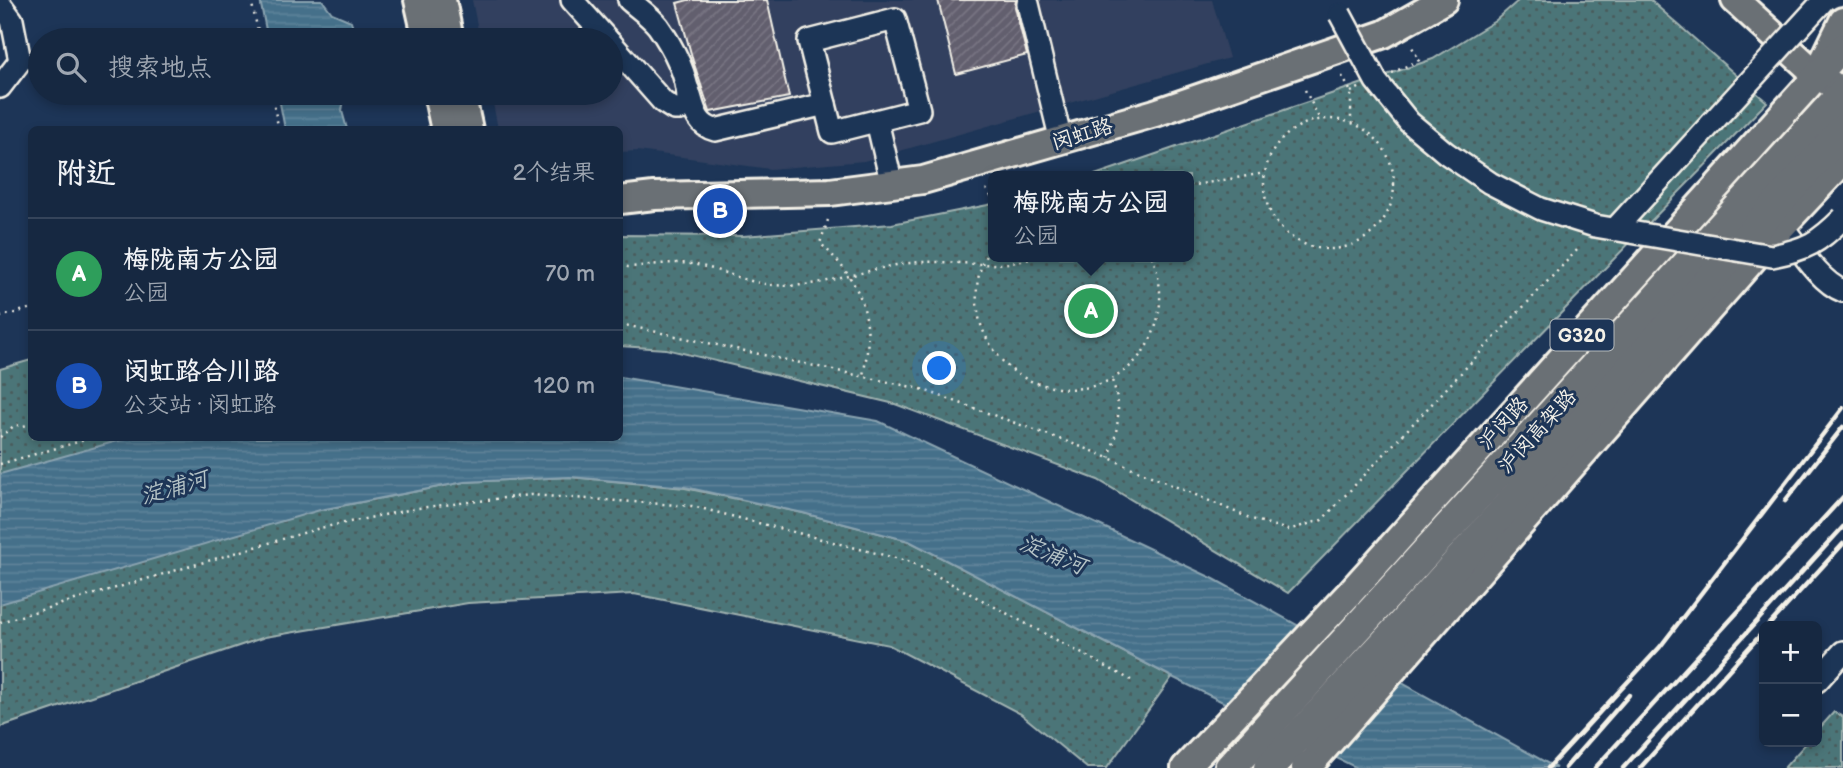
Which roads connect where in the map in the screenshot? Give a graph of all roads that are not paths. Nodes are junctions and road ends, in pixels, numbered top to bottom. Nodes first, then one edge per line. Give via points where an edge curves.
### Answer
1 (418, 0) edge
2 (442, 0) edge
3 (572, 0) edge
4 (629, 0) edge
5 (1444, 0) edge
6 (1735, 0) edge
7 (1824, 0) edge
8 (0, 4) edge
9 (1028, 4) dead end
10 (1340, 14) dead end
11 (1843, 20) edge
12 (424, 28) edge
13 (448, 28) edge
14 (597, 28) edge
15 (1843, 47) edge
16 (623, 58) edge
17 (1817, 75) junction
18 (0, 87) edge
19 (688, 89) junction
20 (1843, 92) edge
21 (825, 104) junction
22 (440, 105) edge
23 (464, 105) edge
24 (670, 106) junction
25 (877, 121) junction
26 (444, 126) edge
27 (468, 126) edge
28 (705, 127) junction
29 (1843, 130) edge
30 (1061, 141) junction
31 (1843, 161) edge
32 (891, 185) junction
33 (623, 200) edge
34 (1843, 218) edge
35 (1783, 226) junction
36 (1614, 230) junction
37 (1843, 291) edge
38 (1843, 652) edge
39 (1822, 675) edge
40 (1185, 768) edge
41 (1230, 768) edge
42 (1269, 768) edge
43 (1307, 768) edge

1 - 12 main road
2 - 13 main road
3 - 14 street
4 - 19 street via 657,25 676,55
5 - 30 main road, 闵虹路 via 1384,34
6 - 17 main road
7 - 36 street, bridge
8 - 18 street via 12,20 20,61
9 - 30 street
10 - 36 street, bridge via 1376,81 1409,122 1446,153 1490,183 1541,209
11 - 17 main road, 沪闵路 / G320
15 - 17 main road, 沪闵路 / G320
16 - 24 street
17 - 20 main road
17 - 40 main road, 沪闵路 / G320 via 1347,596
19 - 24 street via 688,103 681,109
19 - 28 street
20 - 41 highway, 沪闵高架路
21 - 25 street via 832,132
21 - 25 street via 809,41 895,19 919,110
21 - 28 street via 730,128
22 - 26 main road
23 - 27 main road
24 - 28 street
25 - 32 street
29 - 42 highway, 沪闵高架路
30 - 32 main road, 闵虹路
31 - 35 main road
32 - 33 main road, 闵虹路 via 830,192
34 - 36 street, bridge via 1822,240 1772,256
35 - 37 street via 1824,279
35 - 43 main road
38 - 39 street

